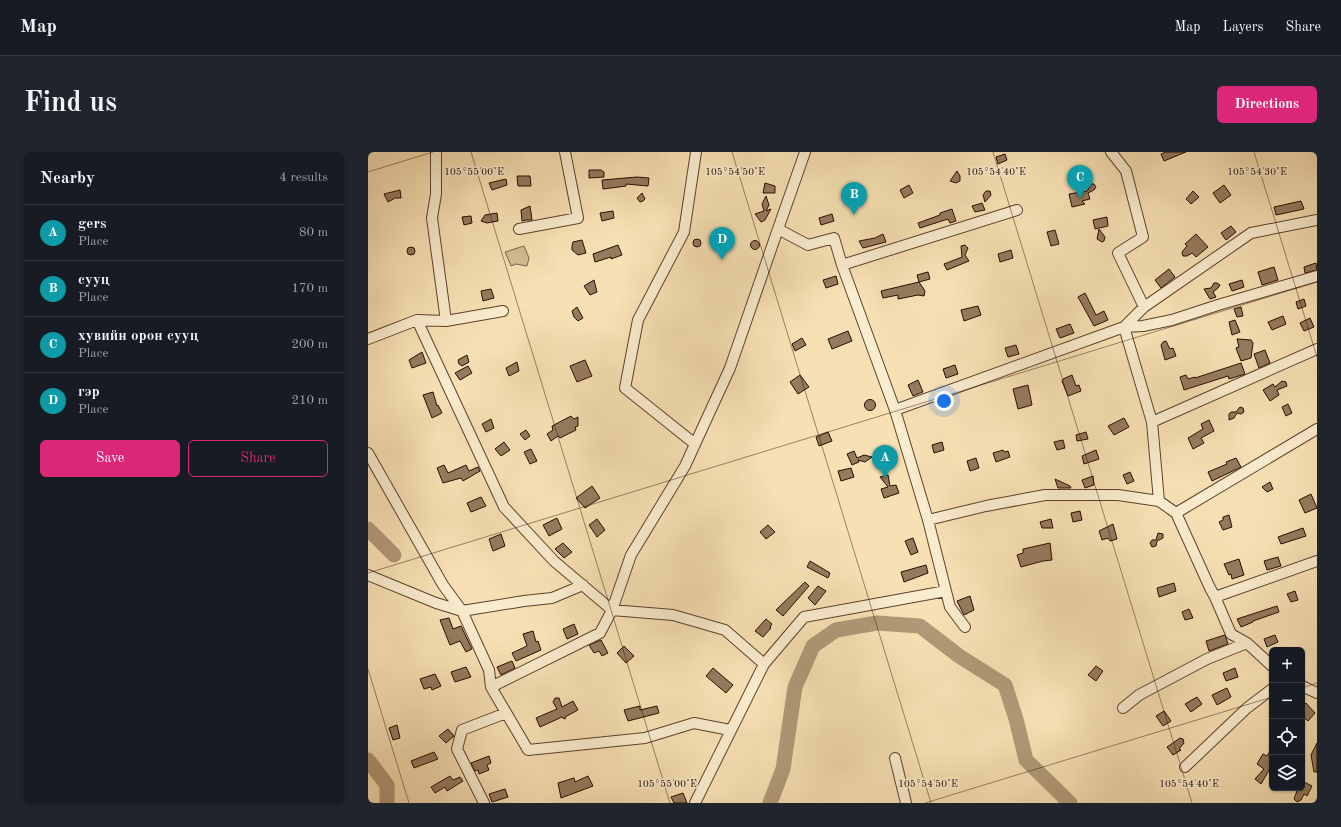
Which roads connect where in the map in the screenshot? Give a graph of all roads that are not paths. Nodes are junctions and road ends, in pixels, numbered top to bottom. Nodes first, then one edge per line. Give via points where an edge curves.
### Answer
1 (436, 152) edge
2 (565, 152) edge
3 (696, 152) edge
4 (805, 152) edge
5 (1111, 152) edge
6 (1017, 210) dead end
7 (1317, 220) edge
8 (519, 229) dead end
9 (778, 229) junction
10 (842, 265) junction
11 (1317, 276) edge
12 (1144, 307) junction
13 (502, 311) dead end
14 (417, 320) junction
15 (446, 322) junction
16 (1124, 327) junction
17 (368, 339) edge
18 (1317, 348) edge
19 (895, 410) junction
20 (1152, 422) junction
21 (1317, 429) edge
22 (695, 444) junction
23 (368, 453) edge
24 (1159, 501) junction
25 (1176, 513) junction
26 (928, 520) junction
27 (1317, 561) edge
28 (368, 575) edge
29 (583, 585) junction
30 (946, 591) junction
31 (1216, 597) junction
32 (612, 610) junction
33 (462, 611) junction
34 (965, 627) dead end
35 (1247, 643) junction
36 (1269, 663) edge
37 (764, 664) junction
38 (491, 687) junction
39 (1305, 687) edge
40 (1269, 690) edge
41 (1317, 693) edge
42 (1123, 708) dead end
43 (506, 713) junction
44 (730, 730) junction
45 (895, 758) dead end
46 (1185, 767) dead end
47 (484, 803) edge
48 (695, 803) edge
49 (906, 803) edge

1 - 15 street via 436,194 432,218
2 - 8 street via 578,218
3 - 22 street via 684,232 638,320 625,388
4 - 9 street
5 - 12 street via 1126,171 1143,237 1118,253
6 - 10 street
7 - 12 street via 1250,232
9 - 10 street via 808,245 834,238
9 - 22 street via 730,368
10 - 19 street
11 - 16 street via 1172,320
12 - 16 street
13 - 15 street
14 - 15 street
14 - 17 street
14 - 29 street via 504,507 554,561
16 - 19 street
16 - 20 street
18 - 20 street
19 - 26 street
20 - 24 street
21 - 25 street
22 - 32 street via 685,466 630,555
23 - 33 street via 444,585
24 - 25 street
24 - 26 street via 1118,495 1046,495
25 - 31 street
26 - 30 street
27 - 31 street
28 - 33 street
29 - 32 street
29 - 33 street via 552,598
30 - 34 street via 950,607
30 - 37 street via 804,617
31 - 35 street via 1231,634
32 - 37 street via 673,615 725,630
32 - 38 street via 600,634
33 - 38 street via 489,670
35 - 36 street
35 - 42 street via 1207,659 1139,695
37 - 44 street
38 - 43 street
39 - 41 street
40 - 46 street
43 - 44 street via 528,750 645,738 694,723
43 - 47 street via 462,730 457,750
44 - 48 street
45 - 49 street

